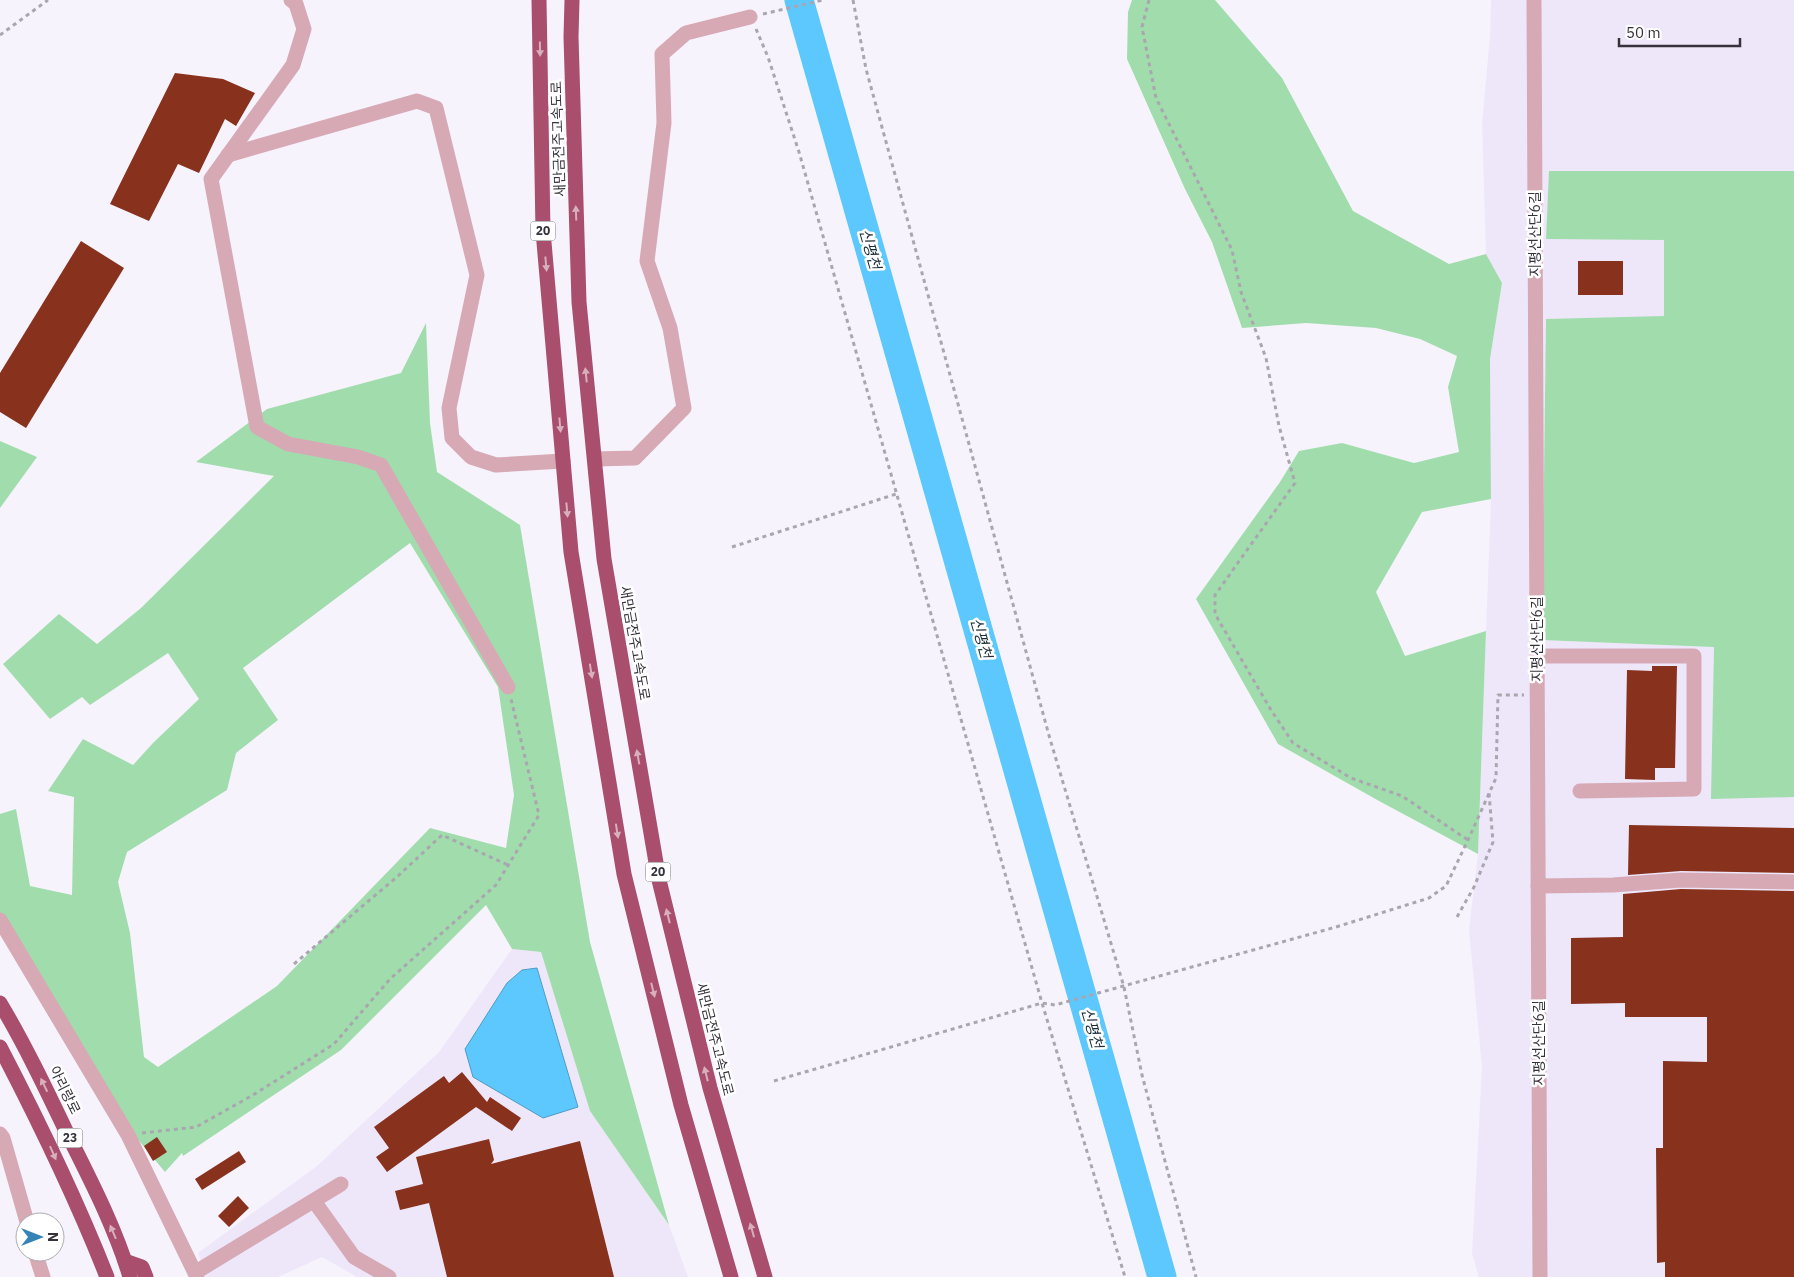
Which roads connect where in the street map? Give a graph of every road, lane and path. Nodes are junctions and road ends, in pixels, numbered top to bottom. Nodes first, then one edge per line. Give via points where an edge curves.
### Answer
1 (48, 0) edge
2 (292, 0) edge
3 (539, 0) edge
4 (572, 0) edge
5 (823, 0) edge
6 (853, 0) edge
7 (1149, 0) edge
8 (1534, 0) edge
9 (750, 17) junction
10 (0, 35) edge
11 (228, 155) junction
12 (595, 459) junction
13 (563, 462) junction
14 (896, 494) junction
15 (732, 547) dead end
16 (1537, 656) junction
17 (508, 687) joint
18 (1537, 694) junction
19 (1580, 791) dead end
20 (1489, 792) junction
21 (1468, 840) junction
22 (508, 865) junction
23 (1794, 882) edge
24 (1538, 886) junction
25 (1456, 917) dead end
26 (0, 920) edge
27 (294, 964) dead end
28 (1124, 987) junction
29 (0, 1003) edge
30 (1042, 1003) junction
31 (0, 1047) edge
32 (774, 1081) dead end
33 (0, 1134) edge
34 (128, 1135) junction
35 (341, 1184) dead end
36 (314, 1201) junction
37 (24, 1212) edge
38 (125, 1261) junction
39 (38, 1262) edge
40 (196, 1275) edge
41 (43, 1277) edge
42 (107, 1277) edge
43 (130, 1277) edge
44 (146, 1277) edge
45 (388, 1277) edge
46 (731, 1277) edge
47 (765, 1277) edge
48 (1125, 1277) edge
49 (1196, 1277) edge
50 (1540, 1277) edge

1 - 10 path
2 - 11 street via 304,29 293,65
3 -> 13 highway, 새만금전주고속도로 / 20 via 543,231
12 -> 4 highway, 새만금전주고속도로 / 20 via 579,302
5 - 9 path
6 - 28 path via 868,79 1050,739
7 - 21 path via 1142,27 1156,98 1232,250 1241,292 1266,358 1279,426 1295,483 1215,595 1215,614 1270,710 1293,743 1351,778 1402,796
8 - 16 street, 지평선산단6길
9 - 12 street via 686,32 662,54 664,123 646,261 670,328 684,408 635,458
9 - 14 path via 768,57 799,152
11 - 13 street via 417,101 436,108 477,275 449,408 452,438 471,457 496,465
11 - 17 street via 211,179 257,427 288,444 358,457 381,465
47 -> 12 highway, 새만금전주고속도로 / 20 via 710,1088 660,880 604,559
13 -> 46 highway, 새만금전주고속도로 / 20 via 571,552 624,874 681,1106
14 - 15 path
14 - 30 path
16 - 18 street, 지평선산단6길
16 - 19 street via 1694,656 1694,789
17 - 22 path via 539,815
18 - 20 path via 1498,695 1496,778
18 - 24 street, 지평선산단6길
20 - 21 path
20 - 25 path via 1494,842
21 - 28 path via 1446,886 1429,898 1336,928
22 - 27 path via 442,835
22 - 34 path via 496,884 390,978 334,1044 196,1127
23 - 24 street via 1681,880
24 - 50 street, 지평선산단6길
26 - 34 street
28 - 30 path via 1055,1005
28 - 49 path via 1142,1076
38 -> 29 highway, 아리랑로 / 23 via 93,1184 20,1036
30 - 32 path
30 - 48 path
31 -> 42 highway, 23 via 36,1116
33 - 37 street
34 - 40 street
35 - 36 street
36 - 40 street
36 - 45 street via 354,1257
38 - 43 highway, 아리랑로 / 23
38 - 44 highway via 142,1268
39 - 41 street

